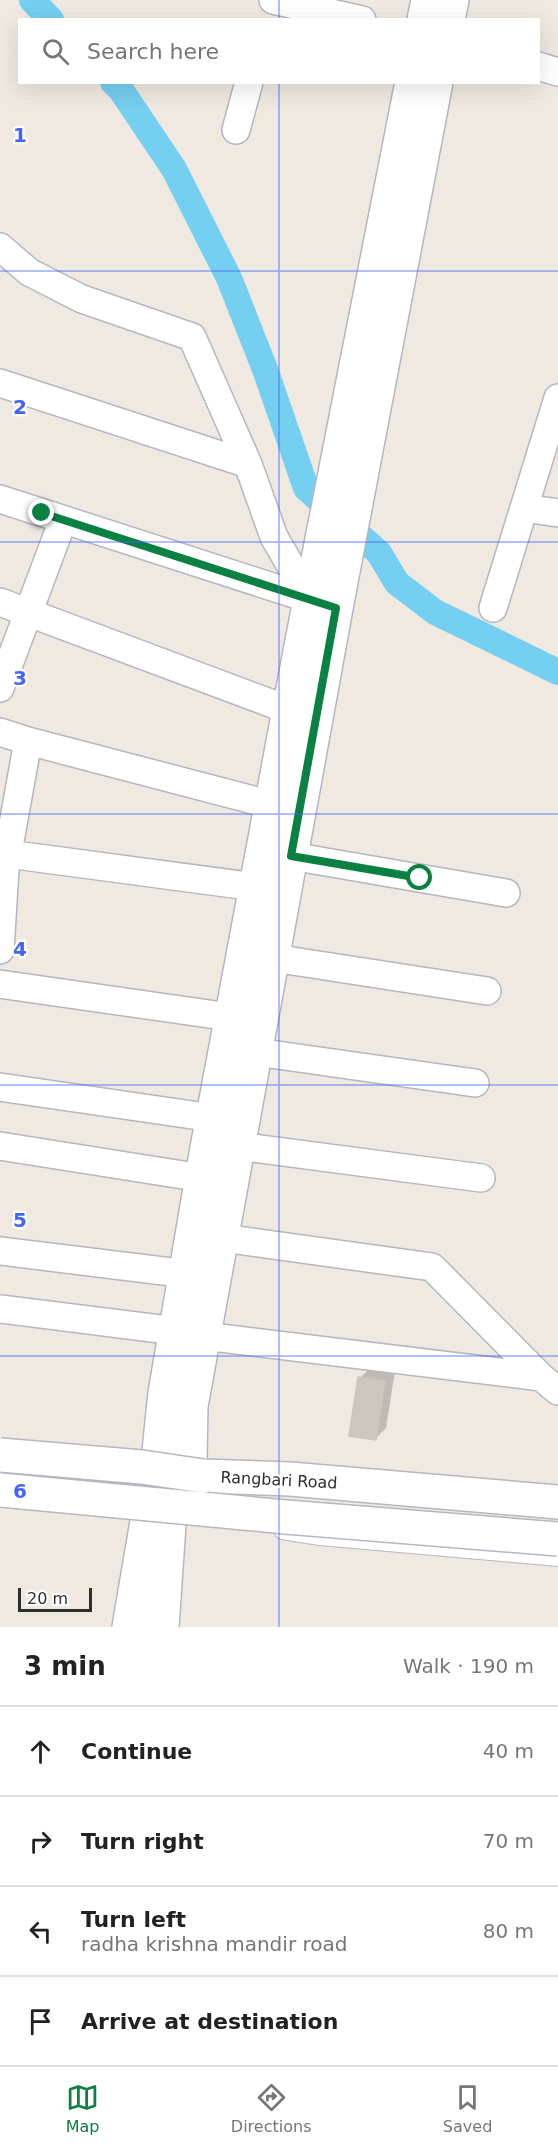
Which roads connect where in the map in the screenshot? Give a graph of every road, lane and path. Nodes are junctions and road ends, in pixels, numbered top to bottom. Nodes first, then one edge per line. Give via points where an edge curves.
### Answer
1 (272, 0) edge
2 (428, 0) edge
3 (452, 0) edge
4 (267, 18) edge
5 (353, 18) edge
6 (424, 18) edge
7 (448, 18) edge
8 (540, 67) edge
9 (558, 72) edge
10 (248, 84) edge
11 (412, 84) edge
12 (436, 84) edge
13 (236, 130) dead end
14 (0, 247) edge
15 (0, 383) edge
16 (558, 398) edge
17 (248, 464) junction
18 (0, 500) edge
19 (524, 508) junction
20 (558, 513) edge
21 (63, 520) junction
22 (329, 599) junction
23 (0, 602) edge
24 (493, 609) dead end
25 (28, 613) junction
26 (0, 688) edge
27 (289, 710) junction
28 (0, 732) edge
29 (28, 741) junction
30 (272, 805) junction
31 (291, 856) junction
32 (4, 864) edge
33 (256, 887) junction
34 (506, 893) dead end
35 (0, 950) edge
36 (273, 958) junction
37 (0, 984) edge
38 (487, 991) dead end
39 (250, 1031) junction
40 (475, 1083) dead end
41 (0, 1087) edge
42 (213, 1118) junction
43 (0, 1146) edge
44 (238, 1146) junction
45 (202, 1178) junction
46 (481, 1178) dead end
47 (222, 1238) junction
48 (0, 1251) edge
49 (200, 1276) junction
50 (0, 1309) edge
51 (190, 1333) junction
52 (549, 1384) edge
53 (0, 1455) edge
54 (189, 1459) dead end
55 (232, 1463) dead end
56 (459, 1480) dead end
57 (0, 1490) edge
58 (558, 1502) edge
59 (166, 1508) junction
60 (249, 1527) dead end
61 (272, 1531) dead end
62 (558, 1539) edge
63 (558, 1559) edge
64 (129, 1627) edge
65 (162, 1627) edge

1 - 4 street
1 - 5 street
2 - 6 street
3 - 7 street
8 - 9 street
10 - 13 street
11 - 22 street via 321,547
12 - 22 street via 361,479
14 - 17 street via 29,272 82,299 192,337
15 - 17 street
16 - 19 street
17 - 22 street via 274,537
18 - 21 street
19 - 20 street
19 - 24 street
21 - 22 street
21 - 25 street
22 - 27 street
22 - 31 street
23 - 25 street
25 - 26 street
25 - 27 street
27 - 30 street
28 - 29 street
29 - 30 street
29 - 32 street
30 - 33 street
31 - 34 street
31 - 36 street
32 - 33 street
32 - 35 street
33 - 39 street
36 - 38 street
36 - 39 street
37 - 39 street
39 - 40 street
39 - 42 street
39 - 44 street
41 - 42 street
42 - 45 street
43 - 45 street
44 - 46 street
44 - 47 street
45 - 49 street
47 - 49 street
47 - 52 street via 432,1267
48 - 49 street
49 - 51 street
50 - 51 street
51 - 52 street
51 - 54 street via 165,1393
53 - 58 street, Rangbari Road, bridge via 203,1476 290,1479
55 - 56 lane
57 - 62 street, Rangbari Road, bridge
59 - 60 lane via 201,1521
59 - 64 street
59 - 65 street
61 - 63 lane

